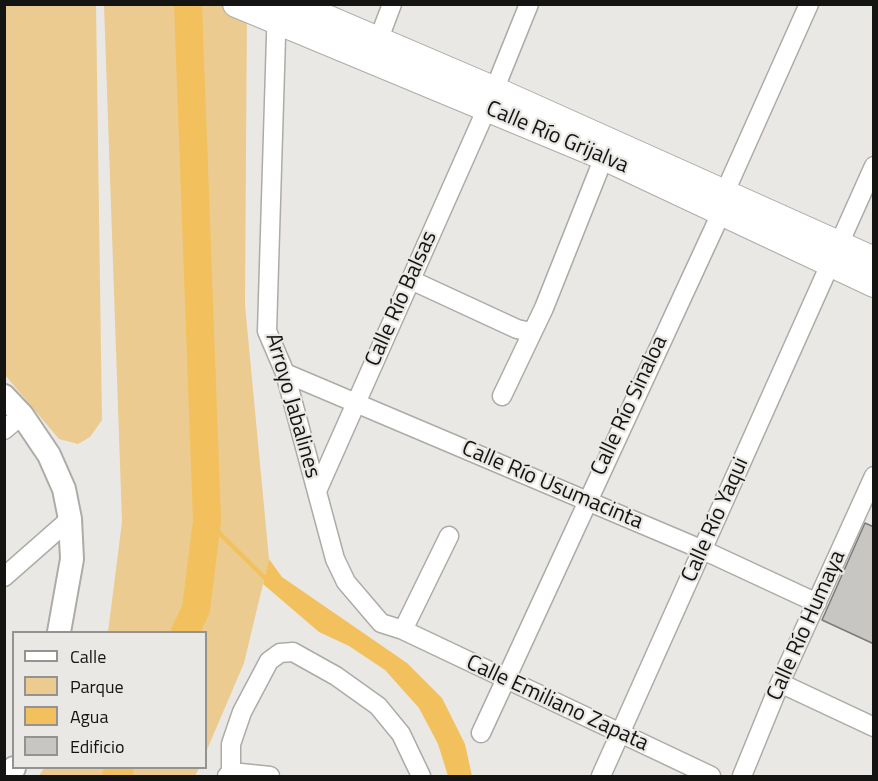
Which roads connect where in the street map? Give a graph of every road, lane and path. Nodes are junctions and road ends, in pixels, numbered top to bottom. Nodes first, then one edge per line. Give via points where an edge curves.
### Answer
1 (392, 4) edge
2 (529, 4) edge
3 (809, 4) edge
4 (268, 9) edge
5 (378, 41) junction
6 (491, 99) junction
7 (604, 157) junction
8 (873, 166) edge
9 (723, 202) junction
10 (835, 254) junction
11 (873, 260) edge
12 (411, 280) junction
13 (873, 284) edge
14 (531, 332) junction
15 (285, 373) junction
16 (4, 396) edge
17 (502, 396) dead end
18 (357, 403) junction
19 (21, 415) junction
20 (4, 430) edge
21 (873, 476) edge
22 (317, 491) junction
23 (586, 500) junction
24 (70, 519) junction
25 (449, 536) dead end
26 (703, 550) junction
27 (4, 577) edge
28 (817, 603) junction
29 (403, 630) junction
30 (59, 631) edge
31 (504, 680) junction
32 (780, 683) junction
33 (873, 727) edge
34 (481, 733) dead end
35 (618, 733) junction
36 (229, 774) edge
37 (270, 777) edge
38 (421, 777) edge
39 (601, 777) edge
40 (711, 777) edge
41 (742, 777) edge

1 - 5 street
2 - 6 street, Calle Río Balsas
3 - 9 street, Calle Río Sinaloa
4 - 5 main road, Calle Río Grijalva
4 - 6 main road, Calle Río Grijalva
4 - 15 street, Arroyo Jabalines via 267,331
5 - 6 main road, Calle Río Grijalva
6 - 7 main road, Calle Río Grijalva
6 - 9 main road, Calle Río Grijalva
6 - 12 street, Calle Río Balsas
7 - 9 main road, Calle Río Grijalva
7 - 14 street
8 - 10 street, Calle Río Yaqui
9 - 10 main road, Calle Río Grijalva
9 - 23 street, Calle Río Sinaloa
10 - 11 main road, Calle Río Grijalva
10 - 13 main road, Calle Río Grijalva
10 - 26 street, Calle Río Yaqui
12 - 14 street
12 - 18 street, Calle Río Balsas
14 - 17 street
15 - 18 street, Calle Río Usumacinta
15 - 22 street, Arroyo Jabalines
16 - 19 street
18 - 22 street, Calle Río Balsas
18 - 23 street, Calle Río Usumacinta
19 - 20 street
19 - 24 street via 64,489
21 - 28 street, Calle Río Humaya
22 - 29 street, Arroyo Jabalines via 335,559 346,582 381,623
23 - 26 street, Calle Río Usumacinta
23 - 31 street, Calle Río Sinaloa
24 - 27 street
24 - 30 street via 72,559
25 - 29 street
26 - 28 street, Calle Río Usumacinta
26 - 35 street, Calle Río Yaqui
28 - 32 street, Calle Río Humaya
29 - 31 street, Calle Emiliano Zapata
31 - 34 street, Calle Río Sinaloa
31 - 35 street, Calle Emiliano Zapata
32 - 33 street
32 - 41 street, Calle Río Humaya
35 - 39 street, Calle Río Yaqui
35 - 40 street, Calle Emiliano Zapata
36 - 37 street
36 - 38 street via 231,744 242,712 269,661 280,653 293,651 378,706 401,734

